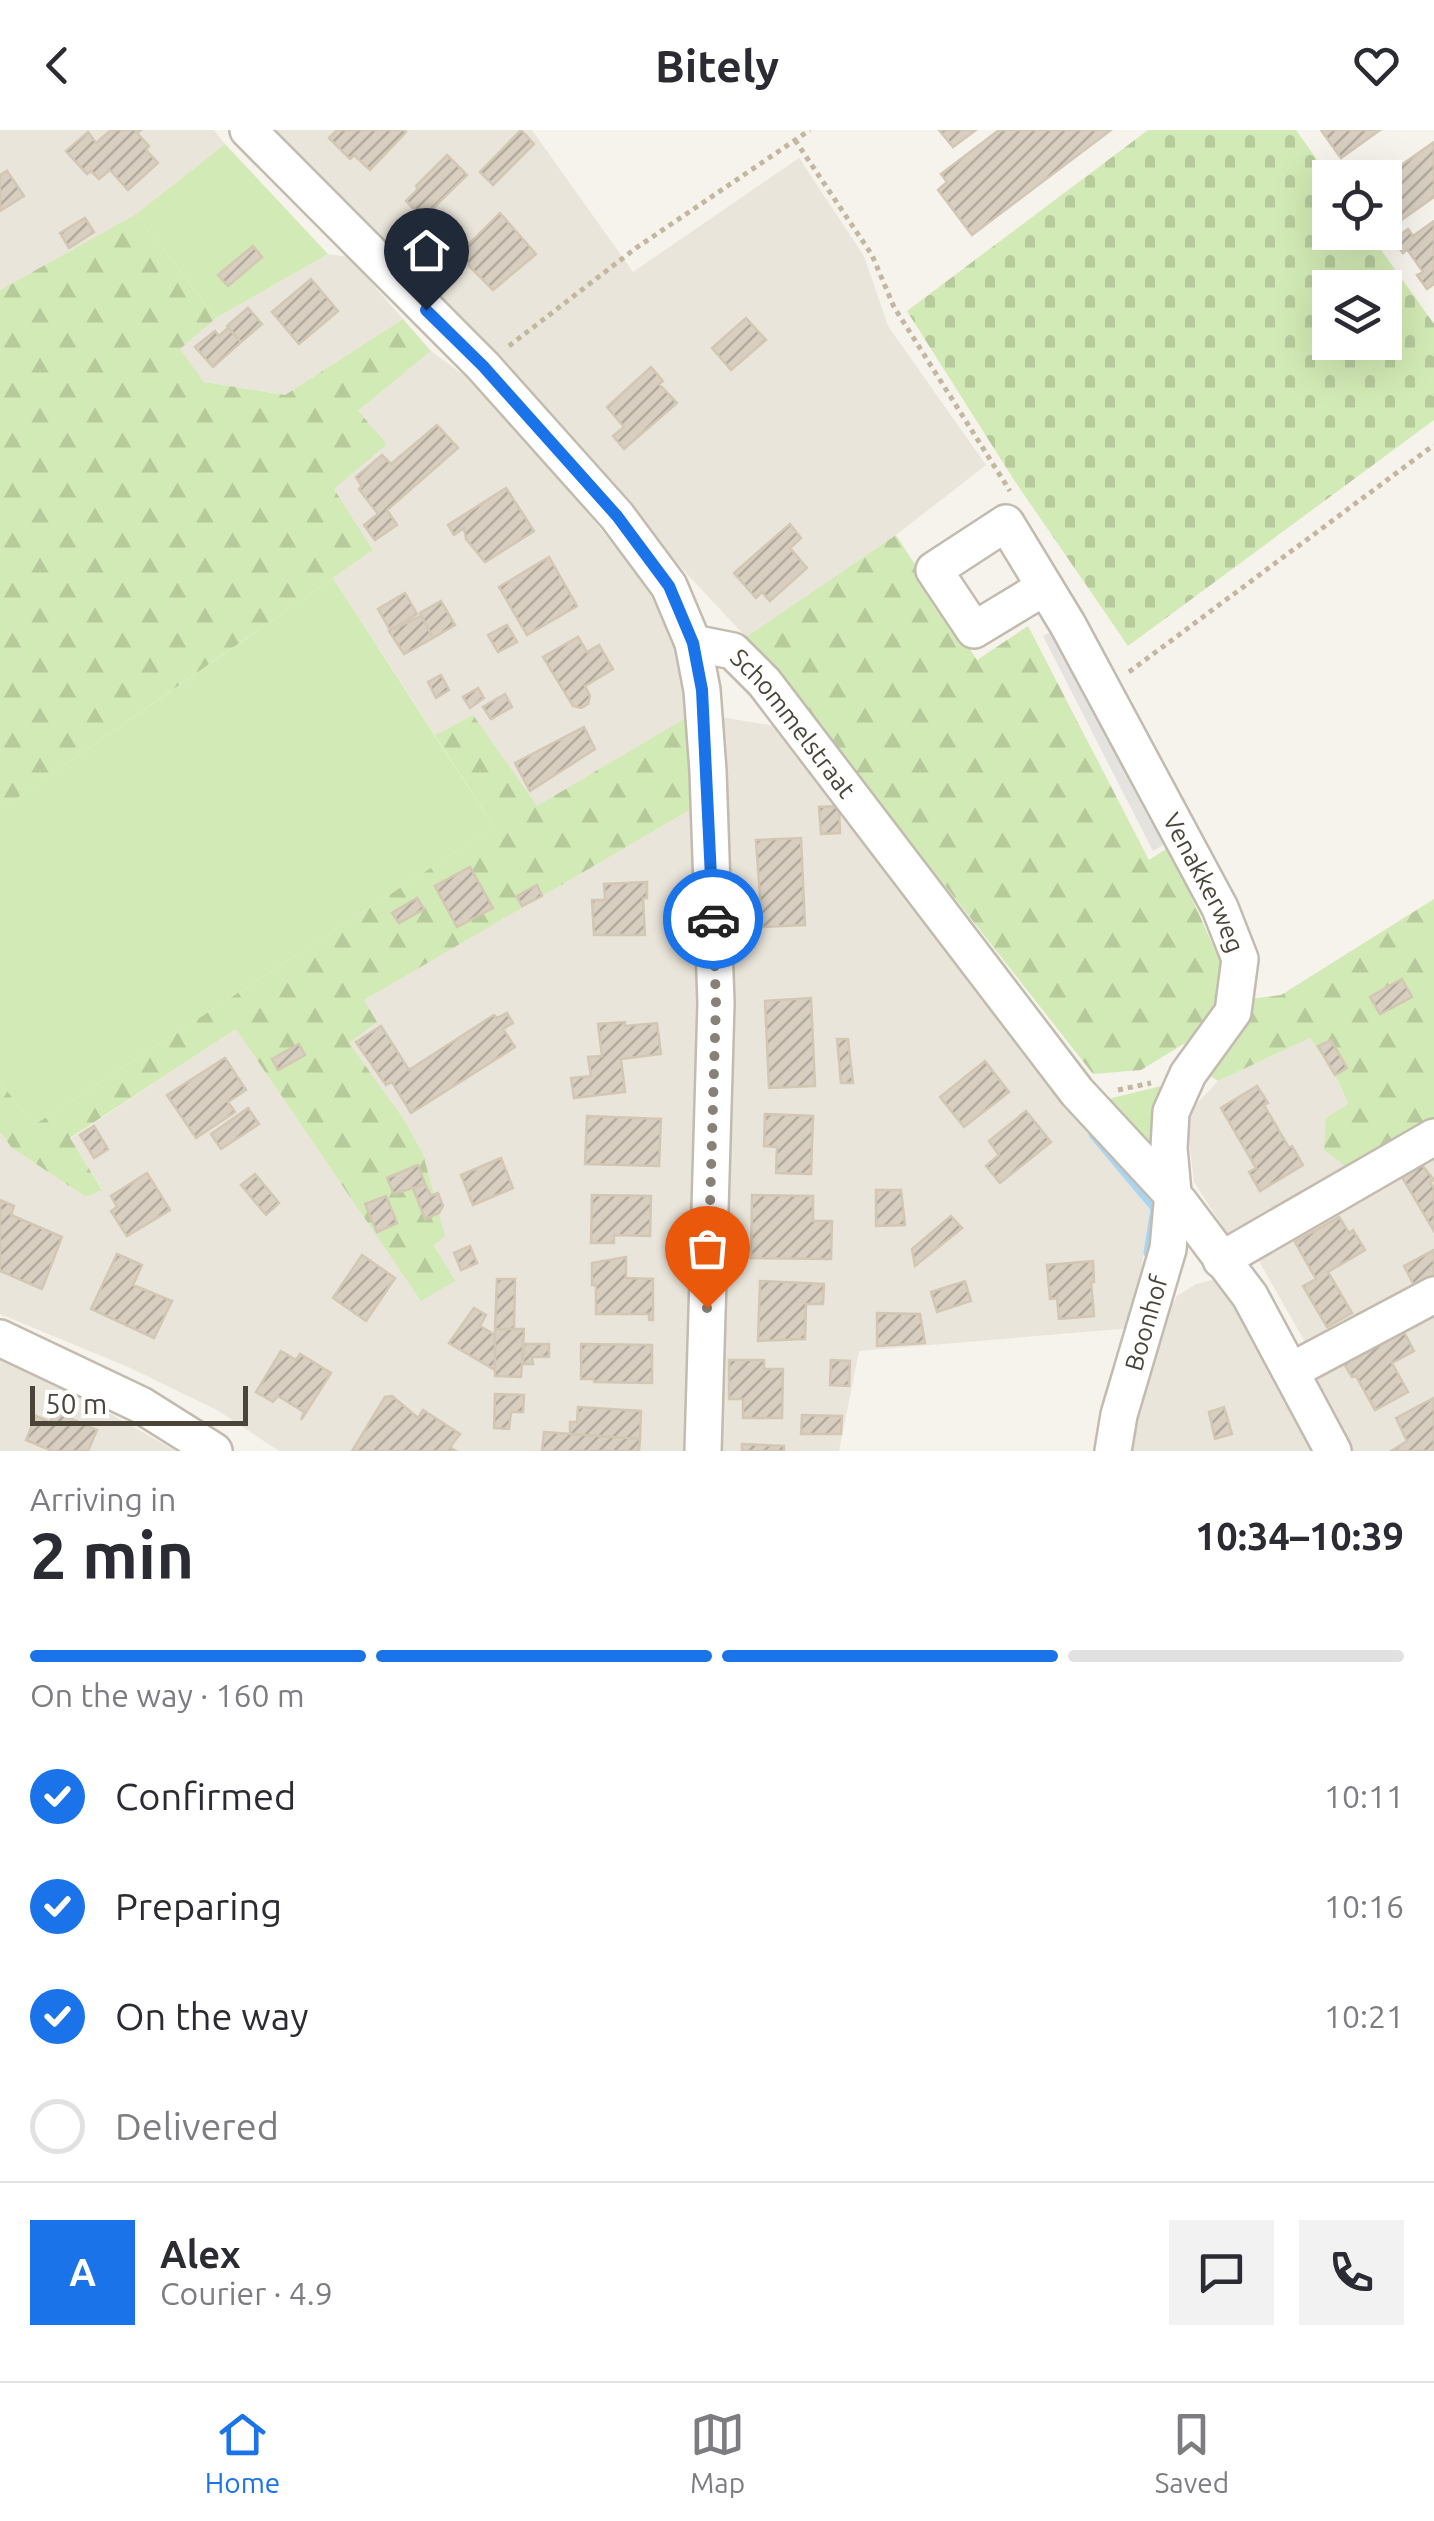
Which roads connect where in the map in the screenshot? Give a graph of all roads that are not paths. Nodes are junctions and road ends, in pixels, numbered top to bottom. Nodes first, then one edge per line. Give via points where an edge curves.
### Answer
1 (248, 130) edge
2 (1045, 587) dead end
3 (693, 643) junction
4 (1434, 1137) edge
5 (1173, 1193) junction
6 (1221, 1260) junction
7 (1434, 1295) edge
8 (0, 1338) edge
9 (1291, 1371) junction
10 (214, 1451) edge
11 (704, 1451) edge
12 (1113, 1451) edge
13 (1332, 1451) edge

1 - 3 street, Schommelstraat via 483,366 617,516 669,586
2 - 5 street, Venakkerweg via 1220,908 1240,959 1233,1012 1188,1074 1172,1112
3 - 5 street, Schommelstraat via 732,651 764,682 1077,1092
3 - 11 street via 708,771 716,1003
4 - 6 street
5 - 6 street, Schommelstraat
5 - 12 street, Boonhof via 1168,1248
6 - 9 street, Schommelstraat via 1250,1296
7 - 9 street
8 - 10 street via 141,1405
9 - 13 street, Schommelstraat

